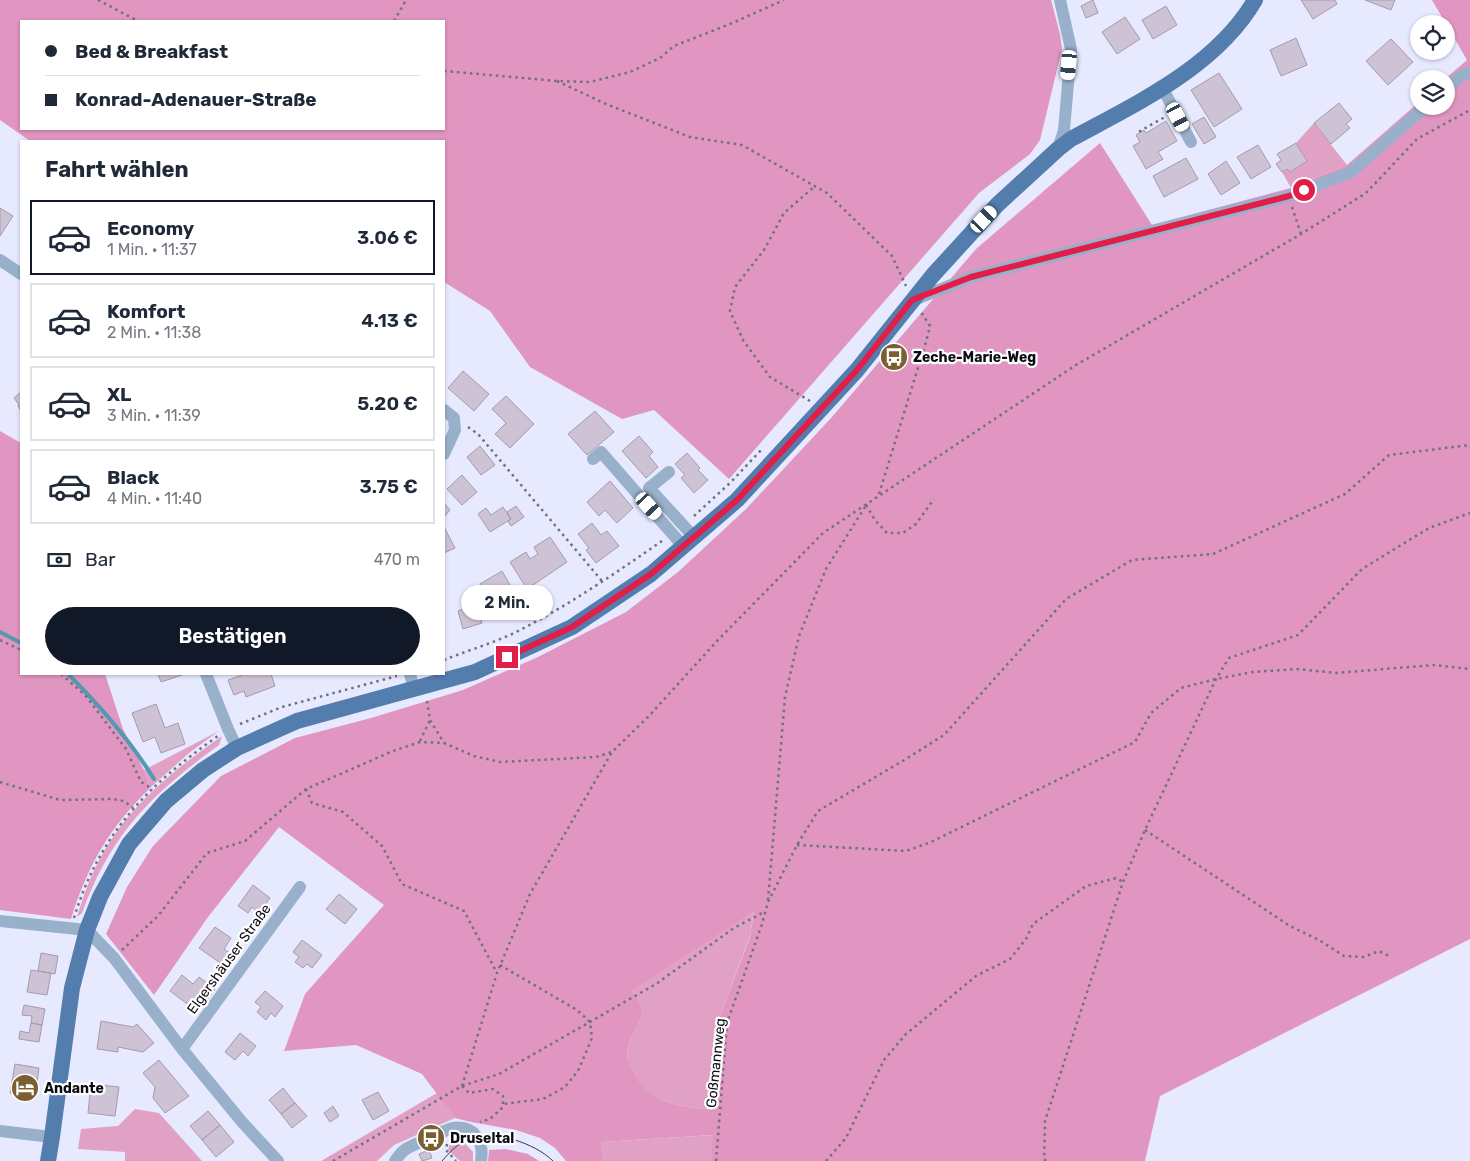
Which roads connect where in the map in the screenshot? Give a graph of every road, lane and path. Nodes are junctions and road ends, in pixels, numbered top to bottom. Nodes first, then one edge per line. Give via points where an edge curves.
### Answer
1 (98, 0) edge
2 (406, 0) edge
3 (784, 0) edge
4 (1060, 0) edge
5 (1256, 0) edge
6 (136, 20) edge
7 (395, 20) edge
8 (445, 71) edge
9 (1470, 73) edge
10 (557, 81) junction
11 (1455, 81) edge
12 (1163, 89) junction
13 (1470, 110) edge
14 (1416, 115) edge
15 (1161, 119) dead end
16 (1141, 132) dead end
17 (1191, 142) dead end
18 (1058, 149) junction
19 (814, 186) junction
20 (1289, 196) junction
21 (1301, 234) junction
22 (0, 260) edge
23 (20, 273) edge
24 (913, 279) dead end
25 (909, 293) junction
26 (815, 395) dead end
27 (445, 411) edge
28 (454, 418) junction
29 (769, 442) dead end
30 (1470, 445) edge
31 (445, 452) edge
32 (593, 459) dead end
33 (669, 472) dead end
34 (878, 496) junction
35 (934, 499) dead end
36 (866, 505) junction
37 (1470, 513) edge
38 (683, 535) junction
39 (602, 582) junction
40 (0, 640) edge
41 (20, 650) edge
42 (445, 660) edge
43 (1470, 669) edge
44 (62, 675) edge
45 (206, 675) edge
46 (1216, 678) junction
47 (416, 683) edge
48 (430, 720) junction
49 (420, 742) junction
50 (444, 743) junction
51 (237, 748) junction
52 (612, 752) junction
53 (0, 782) edge
54 (153, 789) dead end
55 (306, 789) junction
56 (1145, 830) junction
57 (797, 845) junction
58 (1123, 882) junction
59 (300, 887) dead end
60 (768, 902) junction
61 (764, 912) junction
62 (0, 921) edge
63 (79, 930) junction
64 (1389, 956) dead end
65 (114, 958) junction
66 (500, 965) junction
67 (497, 973) junction
68 (590, 1022) junction
69 (182, 1049) junction
70 (462, 1086) junction
71 (503, 1104) junction
72 (478, 1123) dead end
73 (453, 1128) junction
74 (0, 1130) edge
75 (52, 1137) junction
76 (48, 1161) edge
77 (278, 1161) edge
78 (333, 1161) edge
79 (395, 1161) edge
80 (456, 1161) edge
81 (481, 1161) edge
82 (716, 1161) edge
83 (826, 1161) edge
84 (1046, 1161) edge

1 - 6 path
2 - 7 path
3 - 10 path via 674,46 660,58 630,72 590,82
4 - 18 street via 1071,49 1064,130
5 - 12 main road via 1207,58
8 - 10 path
9 - 11 street
10 - 19 path via 690,137 742,145
12 - 17 street
12 - 18 main road
13 - 21 path via 1417,140 1366,193
14 - 20 street via 1351,172
15 - 16 path
18 - 25 main road via 997,206 933,274
19 - 25 path via 827,193 892,256
19 - 26 path via 784,213 764,250 735,287 730,311 743,340 770,377 810,401
20 - 21 path
20 - 25 street
21 - 34 path via 1076,365
22 - 23 street
24 - 25 path
25 - 34 path via 930,326
25 - 38 main road via 857,370 737,500
27 - 28 street
28 - 31 street via 455,430
28 - 39 path via 478,434
29 - 38 path
30 - 57 path via 1388,455 1345,494 1213,554 1132,560 1066,599 944,735 818,811
32 - 38 street via 601,452
33 - 38 street via 649,488
34 - 36 path
35 - 36 path via 916,524 903,533 887,533
36 - 52 path via 824,533
36 - 60 path via 826,569 799,636 784,697
37 - 46 path via 1429,528 1362,569 1298,635 1229,658
38 - 39 path
38 - 47 main road via 651,574 572,627 475,672
39 - 42 path via 510,634
40 - 41 path
43 - 46 path via 1434,665 1336,673 1297,669
44 - 54 path via 85,695 126,749 141,782
45 - 51 street
46 - 56 path
46 - 57 path via 1181,688 1151,713 1135,742 931,842 906,851
47 - 48 path
47 - 51 main road via 297,721
48 - 49 path
48 - 50 path
49 - 50 path
49 - 55 path
50 - 52 path via 474,756 500,762 596,757
51 - 63 main road via 203,770 146,822 129,844
52 - 66 path via 530,894
53 - 63 path via 60,800 112,799 124,801 132,808 90,873 81,895
55 - 65 path via 245,841 207,853 158,916
55 - 67 path via 312,803 343,812 382,846 402,884 464,910
56 - 58 path
56 - 64 path via 1290,926 1344,956 1364,958 1378,951
57 - 60 path
58 - 83 path via 1116,878 1086,886 1033,924 1010,959 976,976 906,1034 884,1060 846,1138
58 - 84 path via 1045,1121
59 - 69 street, Elgershäuser Straße
60 - 61 path, Goßmannweg
61 - 68 path via 734,928 656,984
61 - 82 path, Goßmannweg via 727,1024
62 - 63 street
63 - 65 street
63 - 75 main road
65 - 69 street
66 - 67 path
66 - 68 path via 577,1010
67 - 70 path
68 - 70 path via 499,1074
68 - 71 path via 592,1038 578,1071 565,1087 542,1099
69 - 77 street
70 - 71 path via 469,1093 493,1088 503,1096
70 - 78 path
71 - 72 path via 490,1119
73 - 79 street via 404,1150
73 - 80 path via 446,1150
73 - 81 street via 467,1130 476,1136 481,1145
74 - 75 street
75 - 76 main road

